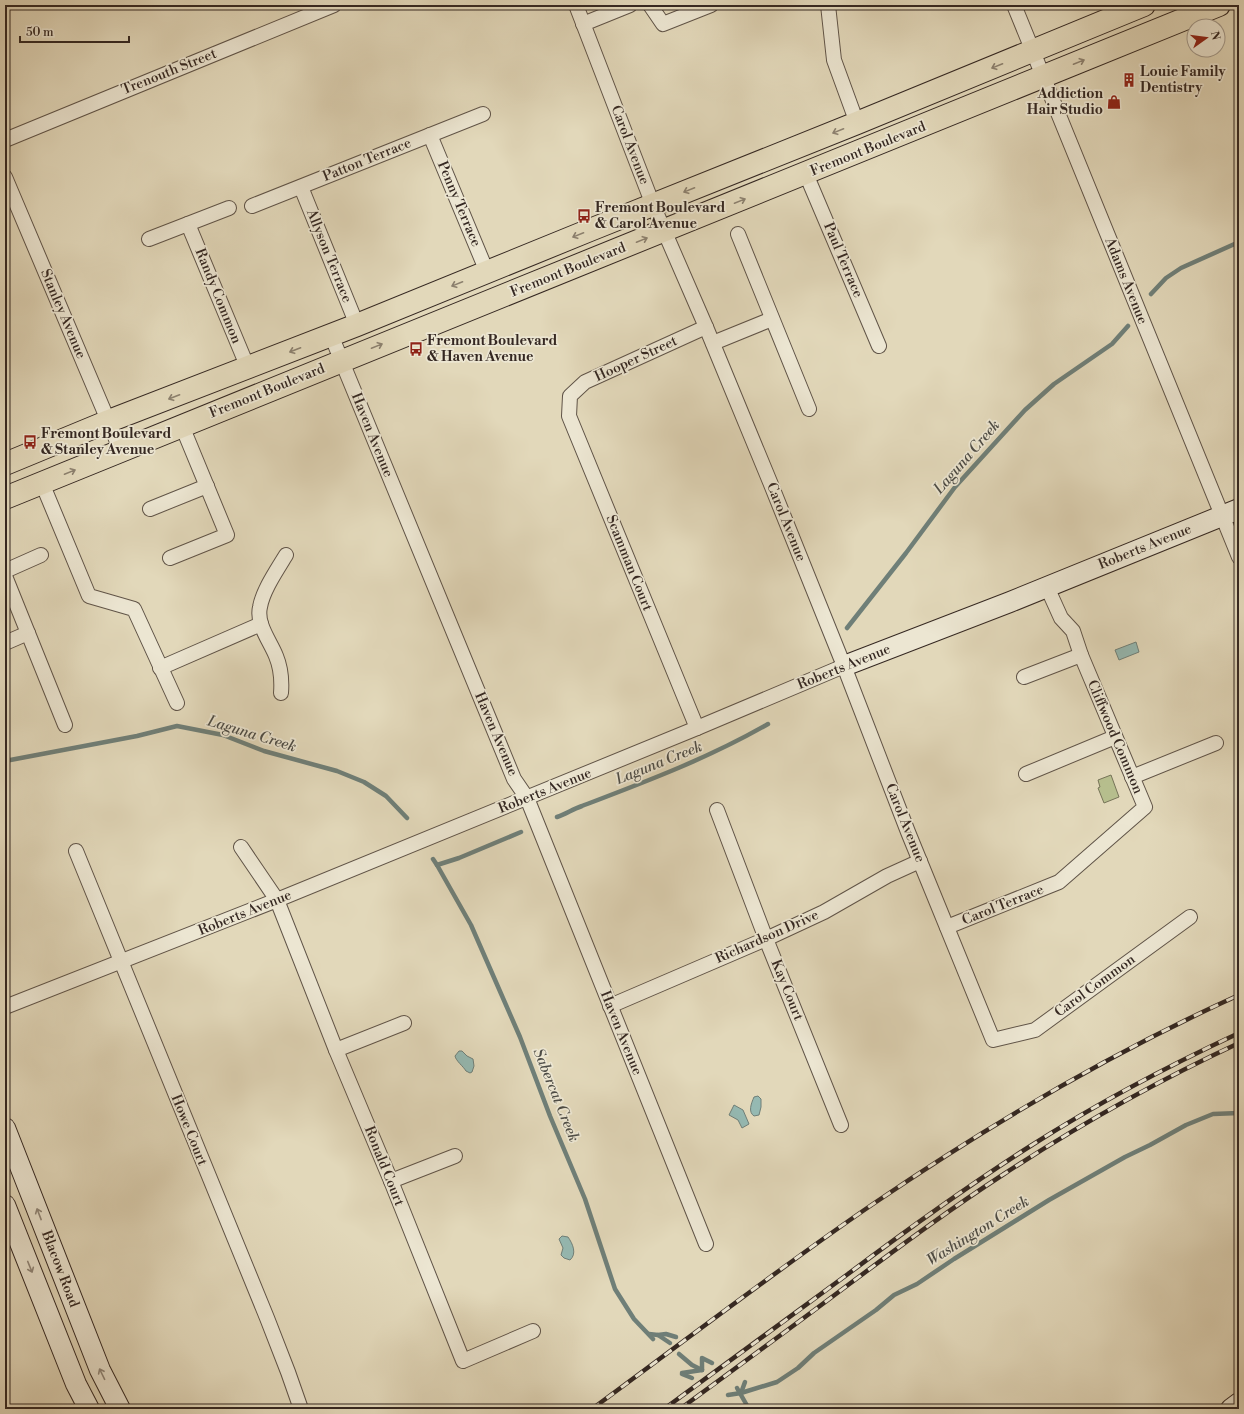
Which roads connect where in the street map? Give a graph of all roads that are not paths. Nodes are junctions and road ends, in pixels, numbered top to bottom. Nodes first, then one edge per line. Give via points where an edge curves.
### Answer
1 (334, 5) edge
2 (576, 5) edge
3 (630, 5) edge
4 (650, 5) edge
5 (711, 5) edge
6 (828, 5) edge
7 (1014, 5) edge
8 (1144, 5) edge
9 (1219, 5) edge
10 (583, 24) junction
11 (1033, 51) junction
12 (1043, 77) junction
13 (483, 114) dead end
14 (857, 123) junction
15 (430, 135) junction
16 (5, 140) edge
17 (806, 174) junction
18 (5, 177) edge
19 (301, 187) junction
20 (653, 205) junction
21 (252, 206) dead end
22 (229, 208) dead end
23 (188, 224) junction
24 (664, 231) junction
25 (738, 234) dead end
26 (149, 239) dead end
27 (487, 272) junction
28 (772, 318) junction
29 (357, 325) junction
30 (706, 327) junction
31 (331, 335) junction
32 (713, 343) junction
33 (879, 346) dead end
34 (341, 361) junction
35 (248, 368) junction
36 (570, 396) joint
37 (809, 409) dead end
38 (109, 421) junction
39 (182, 426) junction
40 (121, 451) junction
41 (5, 464) edge
42 (42, 483) junction
43 (207, 486) junction
44 (5, 498) edge
45 (150, 510) dead end
46 (1230, 512) edge
47 (286, 555) dead end
48 (41, 556) dead end
49 (1239, 557) edge
50 (170, 558) dead end
51 (5, 571) edge
52 (5, 576) edge
53 (1047, 587) junction
54 (261, 624) junction
55 (28, 633) junction
56 (5, 643) edge
57 (1080, 655) junction
58 (844, 666) junction
59 (160, 668) junction
60 (1024, 677) dead end
61 (281, 693) dead end
62 (177, 703) dead end
63 (65, 725) dead end
64 (697, 728) junction
65 (1115, 737) junction
66 (1216, 743) dead end
67 (1026, 774) dead end
68 (1132, 777) junction
69 (527, 798) junction
70 (717, 810) dead end
71 (242, 847) dead end
72 (76, 851) dead end
73 (920, 861) junction
74 (1059, 882) joint
75 (277, 900) junction
76 (1190, 917) dead end
77 (947, 927) junction
78 (766, 939) junction
79 (120, 962) junction
80 (610, 1006) junction
81 (5, 1007) edge
82 (404, 1023) dead end
83 (993, 1040) joint
84 (336, 1050) junction
85 (841, 1125) dead end
86 (5, 1128) edge
87 (455, 1156) dead end
88 (391, 1181) junction
89 (5, 1205) edge
90 (706, 1244) dead end
91 (533, 1331) dead end
92 (1239, 1403) edge
93 (89, 1409) edge
94 (120, 1409) edge
95 (301, 1409) edge
96 (1231, 1409) edge

1 - 16 street, Trenouth Street
2 - 10 street, Carol Avenue
3 - 10 street
4 - 5 street via 663,24
6 - 14 street via 834,60
7 - 11 street, Adams Avenue
8 - 11 main road, Fremont Boulevard
12 -> 9 main road, Fremont Boulevard
10 - 20 street, Carol Avenue
11 - 12 street, Adams Avenue
11 -> 14 main road, Fremont Boulevard
12 - 17 main road, Fremont Boulevard
12 - 46 street, Adams Avenue
13 - 15 street, Patton Terrace
14 -> 20 main road, Fremont Boulevard
15 - 19 street, Patton Terrace
15 - 27 street, Penny Terrace
24 -> 17 main road, Fremont Boulevard
17 - 33 street, Paul Terrace
18 - 38 street, Stanley Avenue
19 - 21 street, Patton Terrace
19 - 29 street, Allyson Terrace
20 - 24 street, Carol Avenue
20 -> 27 main road, Fremont Boulevard
22 - 23 street
23 - 26 street
23 - 35 street, Randy Common
24 - 30 street, Carol Avenue
34 -> 24 main road, Fremont Boulevard
25 - 28 street
27 -> 29 main road, Fremont Boulevard
28 - 32 street
28 - 37 street
29 - 31 main road, Fremont Boulevard
30 - 32 street, Carol Avenue
30 - 36 street, Hooper Street via 585,382
31 - 34 street, Haven Avenue
31 -> 35 main road, Fremont Boulevard
32 - 58 street, Carol Avenue
34 - 39 main road, Fremont Boulevard
34 - 69 street, Haven Avenue via 511,772
35 -> 38 main road, Fremont Boulevard
36 - 64 street, Scamman Court via 569,416
38 - 40 street, Stanley Avenue
38 - 41 main road, Fremont Boulevard
39 - 40 main road, Fremont Boulevard
39 - 43 street
42 -> 40 main road, Fremont Boulevard
42 - 44 main road, Fremont Boulevard
42 - 59 street via 89,596 134,609
43 - 45 street
43 - 50 street via 227,535
46 - 49 street, Adams Avenue
46 - 53 street, Roberts Avenue
47 - 54 street via 259,608
48 - 51 street
52 - 55 street
53 - 57 street, Cliffwood Common via 1061,618 1073,631
53 - 58 street, Roberts Avenue
54 - 59 street
54 - 61 street via 277,657 282,677
55 - 56 street
55 - 63 street
57 - 60 street
57 - 65 street, Cliffwood Common
58 - 64 street, Roberts Avenue
58 - 73 street, Carol Avenue
59 - 62 street
64 - 69 street, Roberts Avenue
65 - 67 street
65 - 68 street, Cliffwood Common
66 - 68 street
68 - 74 street, Cliffwood Common via 1145,807
69 - 75 street, Roberts Avenue
69 - 80 street, Haven Avenue
70 - 78 street, Kay Court
71 - 75 street, Ronald Court
72 - 79 street, Howe Court
73 - 77 street, Carol Avenue
73 - 78 street, Richardson Drive via 887,876 824,912
74 - 77 street, Carol Terrace
75 - 79 street, Roberts Avenue
75 - 84 street, Ronald Court
76 - 83 street, Carol Common via 1035,1030
77 - 83 street, Carol Avenue
78 - 80 street, Richardson Drive
78 - 85 street, Kay Court
79 - 81 street, Roberts Avenue
79 - 95 street, Howe Court via 264,1311
80 - 90 street, Haven Avenue
82 - 84 street
84 - 88 street, Ronald Court
94 -> 86 street, Blacow Road via 100,1370
87 - 88 street
88 - 91 street, Ronald Court via 463,1361
89 -> 93 street, Blacow Road via 76,1384
92 - 96 street

